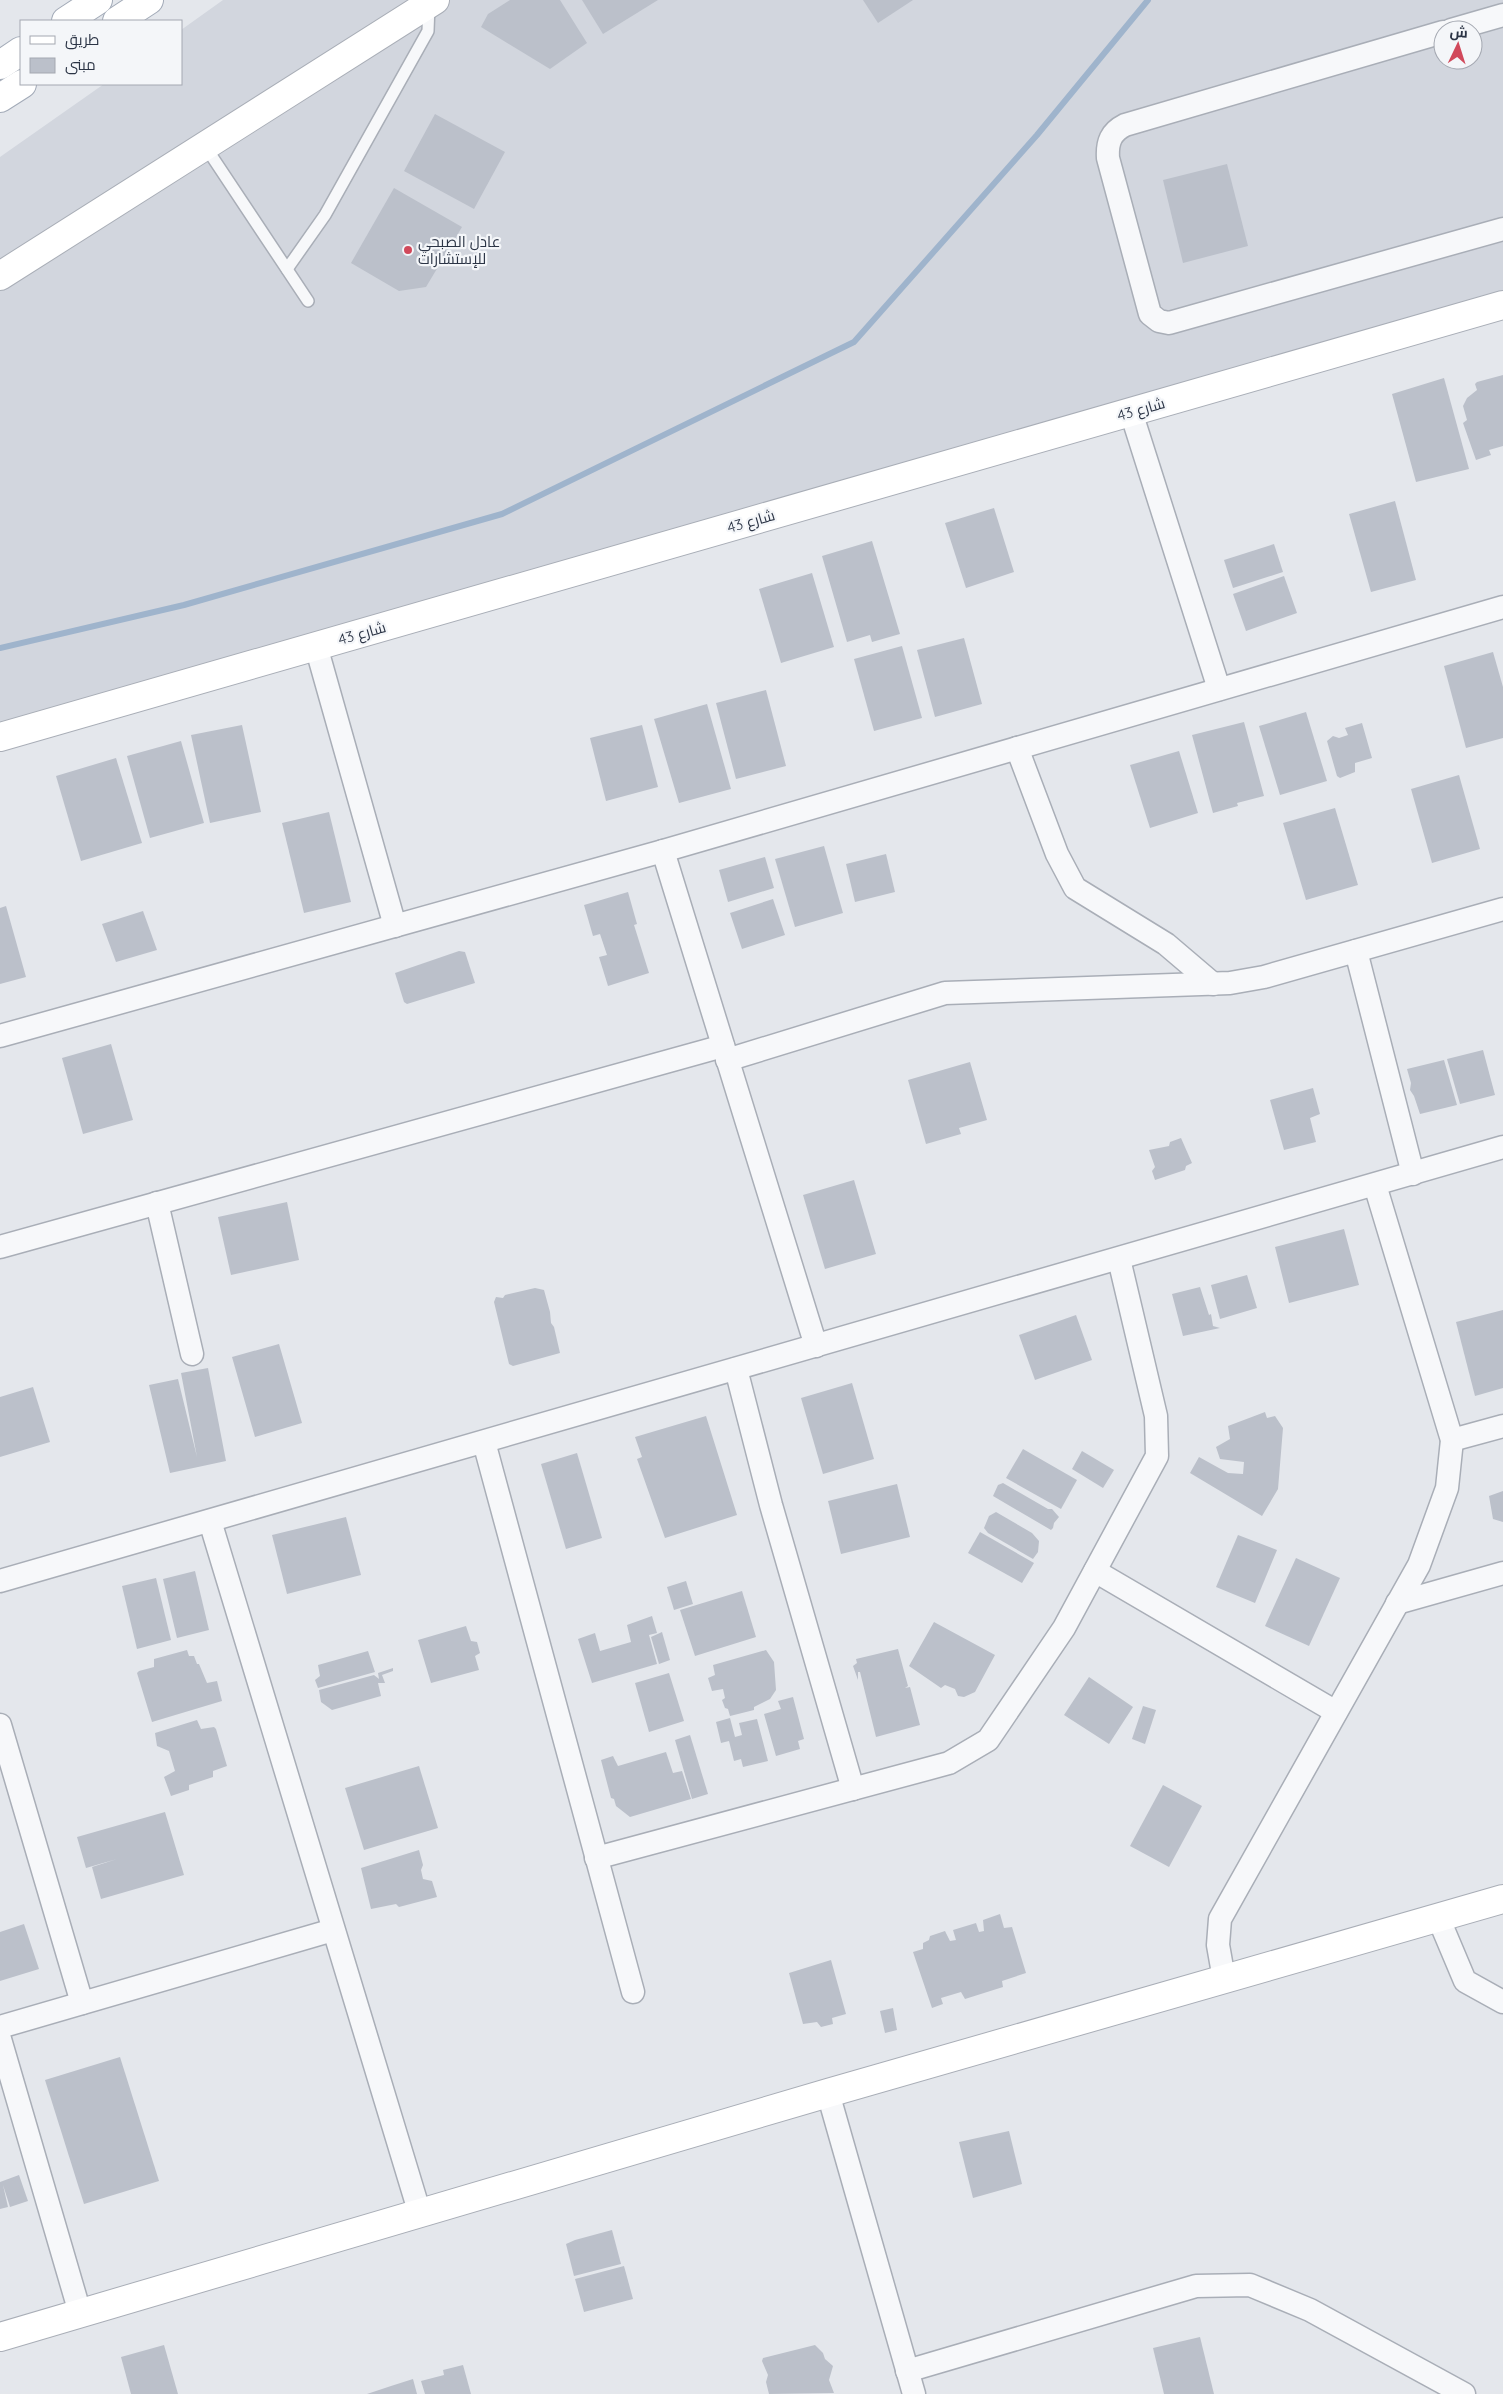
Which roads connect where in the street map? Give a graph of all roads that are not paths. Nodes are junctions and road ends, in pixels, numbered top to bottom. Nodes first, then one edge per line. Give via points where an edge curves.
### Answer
1 (98, 0) edge
2 (149, 0) edge
3 (432, 2) edge
4 (1503, 15) edge
5 (68, 20) edge
6 (119, 20) edge
7 (1483, 21) edge
8 (1433, 35) edge
9 (20, 52) edge
10 (0, 66) edge
11 (20, 85) edge
12 (0, 98) edge
13 (205, 146) junction
14 (1503, 228) edge
15 (287, 269) junction
16 (0, 276) edge
17 (308, 301) dead end
18 (1503, 305) edge
19 (1131, 412) junction
20 (1503, 607) edge
21 (316, 646) junction
22 (1219, 689) junction
23 (0, 737) edge
24 (1017, 748) junction
25 (663, 851) junction
26 (1503, 909) edge
27 (395, 926) junction
28 (1356, 951) junction
29 (1213, 984) junction
30 (0, 1036) edge
31 (725, 1053) junction
32 (1503, 1147) edge
33 (1413, 1174) junction
34 (1375, 1185) junction
35 (157, 1203) junction
36 (0, 1247) edge
37 (1119, 1259) junction
38 (816, 1346) junction
39 (192, 1354) dead end
40 (736, 1370) junction
41 (1503, 1426) edge
42 (1452, 1440) junction
43 (484, 1442) junction
44 (210, 1521) junction
45 (1094, 1572) junction
46 (1503, 1573) edge
47 (0, 1581) edge
48 (1397, 1603) junction
49 (1336, 1712) junction
50 (0, 1724) edge
51 (853, 1789) junction
52 (596, 1858) junction
53 (1503, 1899) edge
54 (1438, 1917) junction
55 (334, 1930) junction
56 (1224, 1979) junction
57 (632, 1992) dead end
58 (1503, 2002) edge
59 (82, 2003) junction
60 (0, 2027) edge
61 (0, 2039) edge
62 (828, 2093) junction
63 (420, 2214) junction
64 (80, 2314) junction
65 (0, 2337) edge
66 (907, 2371) junction
67 (914, 2394) edge
68 (1464, 2394) edge

1 - 5 street
2 - 6 street
3 - 13 street
3 - 15 lane via 428,31 325,215
4 - 7 street
8 - 14 street via 1125,125 1115,131 1110,138 1108,158 1150,314 1169,323
9 - 10 street
11 - 12 street
13 - 15 lane
13 - 16 street
15 - 17 lane
18 - 19 street, شارع 43
19 - 21 street, شارع 43
19 - 22 street
20 - 22 street
21 - 23 street, شارع 43
21 - 27 street
22 - 24 street
24 - 25 street
24 - 29 street via 1056,854 1075,888 1166,944
25 - 27 street
25 - 31 street
26 - 28 street
27 - 30 street
28 - 29 street via 1264,977
28 - 33 street
29 - 31 street via 945,993
31 - 35 street
31 - 38 street
32 - 33 street
33 - 34 street
34 - 37 street
34 - 42 street
35 - 36 street
35 - 39 street
37 - 38 street
37 - 45 street via 1156,1416 1157,1456
38 - 40 street
40 - 43 street
40 - 51 street via 771,1505
41 - 42 street
42 - 48 street via 1447,1488 1419,1565
43 - 44 street
43 - 52 street
44 - 47 street
44 - 55 street
45 - 49 street
45 - 51 street via 1064,1628 988,1740 949,1763
46 - 48 street
48 - 49 street
49 - 56 street via 1220,1919 1218,1944
50 - 59 street
51 - 52 street
52 - 57 street
53 - 54 street
54 - 56 street
54 - 58 street via 1465,1981
55 - 59 street
55 - 63 street
56 - 62 street
59 - 60 street
61 - 64 street
62 - 63 street
62 - 66 street
63 - 64 street
64 - 65 street
66 - 67 street
66 - 68 street via 1196,2286 1250,2285 1310,2310

